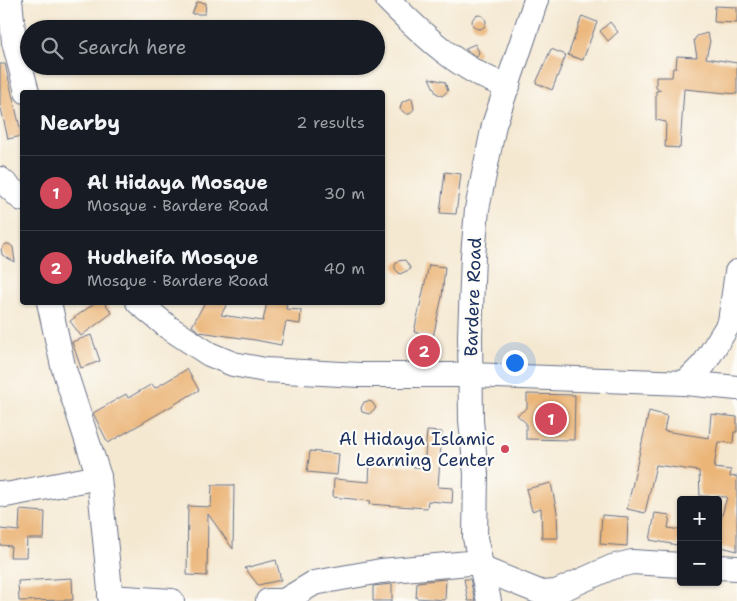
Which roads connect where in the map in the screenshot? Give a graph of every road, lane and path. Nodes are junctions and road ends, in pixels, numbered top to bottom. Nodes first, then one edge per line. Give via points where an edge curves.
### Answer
1 (10, 0) edge
2 (388, 0) edge
3 (536, 0) edge
4 (20, 65) edge
5 (23, 75) edge
6 (508, 86) junction
7 (26, 90) edge
8 (0, 179) edge
9 (20, 197) edge
10 (737, 272) edge
11 (50, 305) edge
12 (142, 305) edge
13 (730, 322) junction
14 (737, 351) edge
15 (470, 375) junction
16 (685, 383) junction
17 (737, 388) edge
18 (99, 478) junction
19 (0, 493) edge
20 (677, 564) edge
21 (482, 565) junction
22 (722, 567) edge
23 (737, 568) edge
24 (110, 599) edge
25 (172, 601) edge
26 (268, 601) edge
27 (489, 601) edge

1 - 4 street
2 - 6 street via 444,52 488,80
3 - 6 street, Bardere Road
5 - 7 street
6 - 15 street, Bardere Road via 494,125 477,209 470,300
8 - 9 street
10 - 13 street
11 - 18 street via 63,366
12 - 15 street via 209,354 233,364 265,370 360,375
13 - 14 street
13 - 16 street via 704,364
15 - 16 street
15 - 21 street, Bardere Road via 476,474 475,538
16 - 17 street
18 - 19 street via 6,495
18 - 24 street
20 - 21 street via 632,562 612,566 556,592 542,593
21 - 26 street via 381,571 314,583 284,601
21 - 27 street, Bardere Road
22 - 23 street
24 - 25 street

